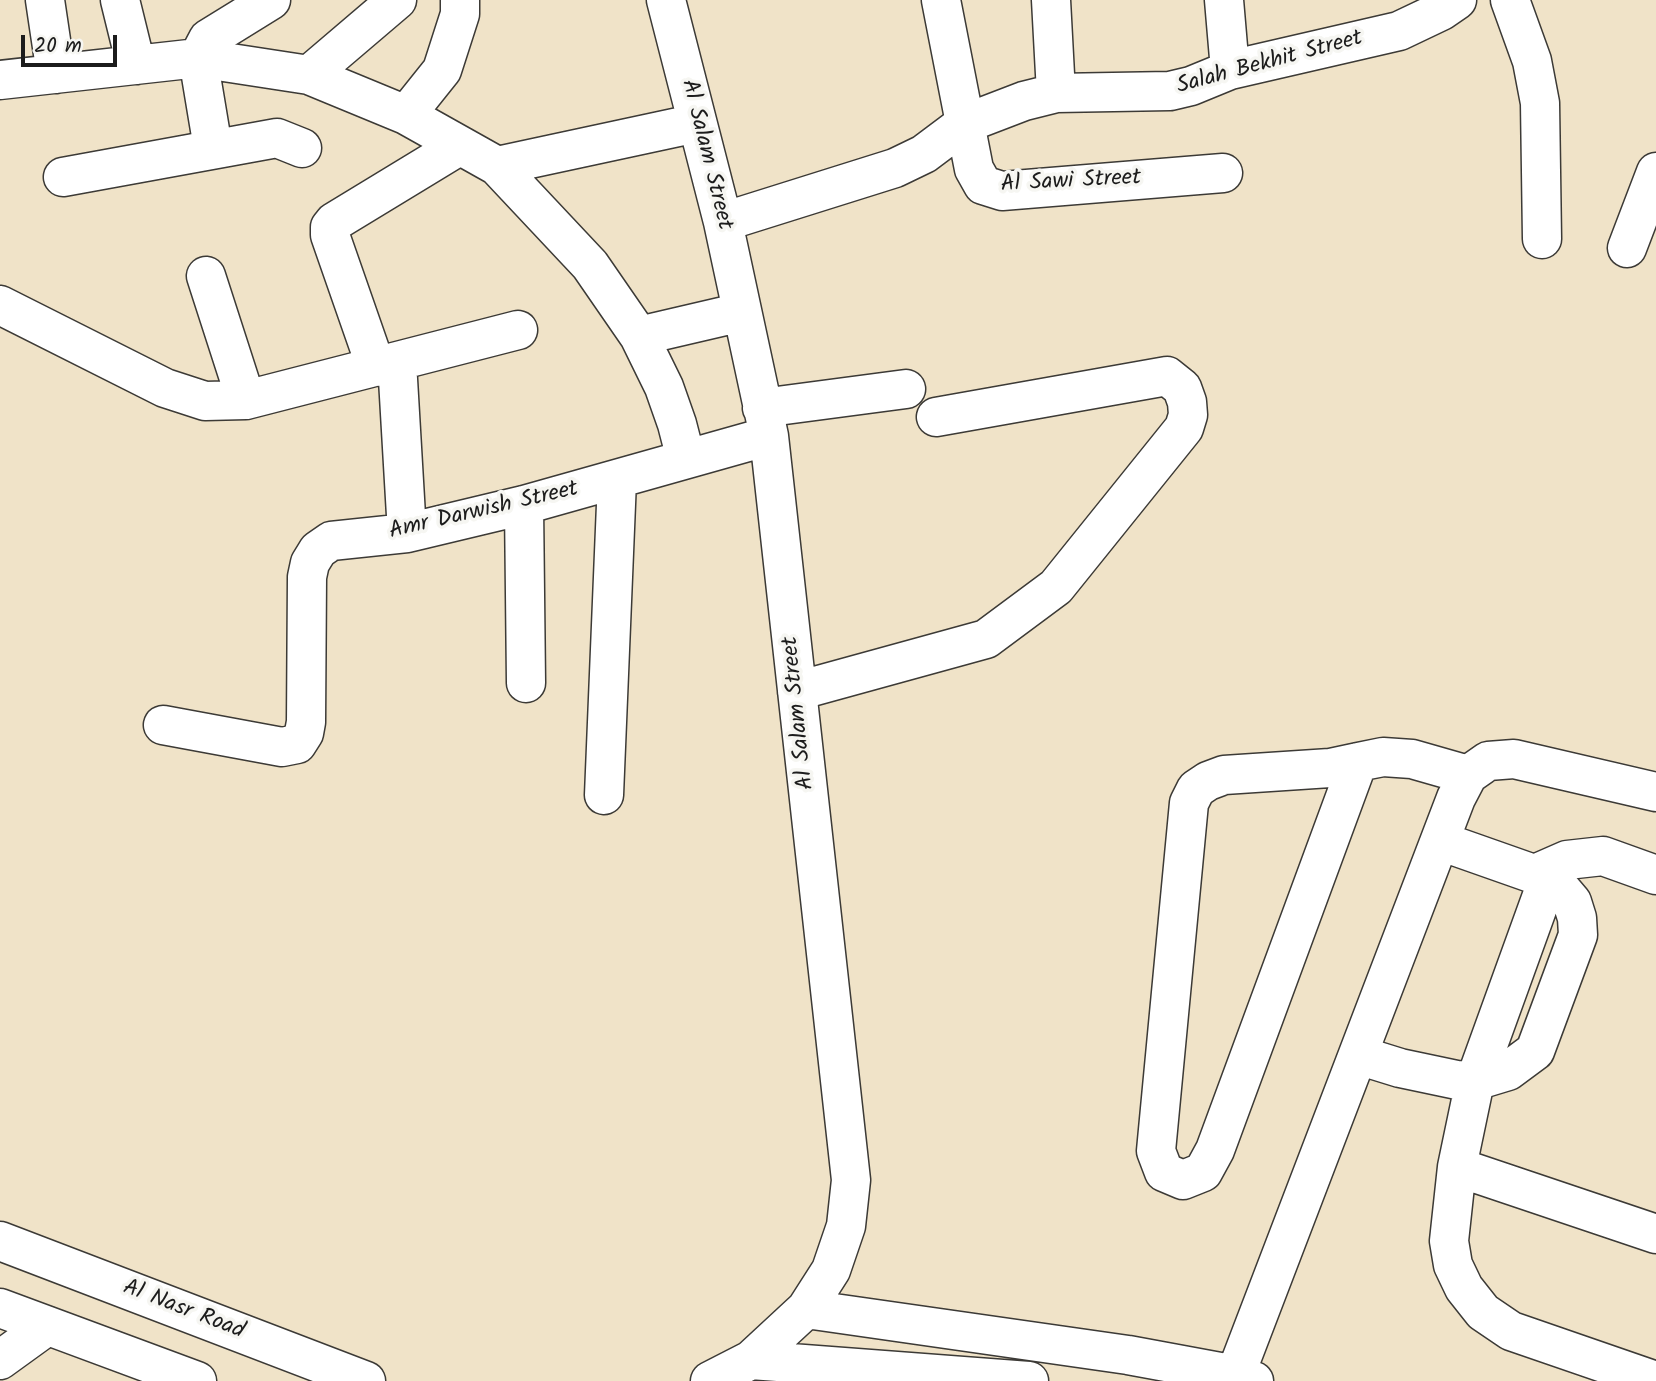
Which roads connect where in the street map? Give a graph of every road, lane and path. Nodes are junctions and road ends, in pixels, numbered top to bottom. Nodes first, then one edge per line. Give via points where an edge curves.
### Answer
1 (45, 0) edge
2 (120, 0) edge
3 (397, 0) edge
4 (460, 0) edge
5 (666, 0) edge
6 (941, 0) edge
7 (1051, 0) edge
8 (1224, 0) edge
9 (1457, 0) edge
10 (1510, 0) edge
11 (258, 3) edge
12 (198, 58) junction
13 (136, 65) junction
14 (1230, 70) junction
15 (56, 74) junction
16 (309, 75) junction
17 (0, 80) edge
18 (1056, 93) junction
19 (406, 115) junction
20 (697, 124) junction
21 (964, 124) junction
22 (459, 146) junction
23 (213, 148) junction
24 (302, 148) dead end
25 (497, 166) junction
26 (1656, 172) edge
27 (1223, 173) dead end
28 (63, 177) dead end
29 (723, 222) junction
30 (1542, 239) dead end
31 (1628, 248) dead end
32 (206, 276) dead end
33 (0, 305) edge
34 (742, 312) junction
35 (518, 330) dead end
36 (639, 336) junction
37 (386, 364) junction
38 (906, 389) dead end
39 (246, 400) junction
40 (936, 416) dead end
41 (766, 422) junction
42 (685, 459) junction
43 (617, 480) junction
44 (524, 505) junction
45 (407, 533) junction
46 (526, 683) dead end
47 (797, 691) junction
48 (163, 725) dead end
49 (1358, 762) junction
50 (1468, 775) junction
51 (1656, 792) edge
52 (604, 795) dead end
53 (1440, 841) junction
54 (1656, 875) edge
55 (1541, 877) junction
56 (1358, 1055) junction
57 (1475, 1081) junction
58 (1457, 1167) junction
59 (1656, 1234) edge
60 (0, 1241) edge
61 (0, 1308) edge
62 (806, 1309) junction
63 (47, 1326) junction
64 (0, 1360) edge
65 (751, 1360) junction
66 (177, 1378) edge
67 (1637, 1378) edge
68 (1241, 1379) edge
69 (712, 1380) edge
70 (366, 1381) edge
71 (1029, 1381) edge

1 - 15 main road
2 - 13 main road
3 - 16 main road
4 - 19 main road via 442,70
5 - 20 main road, Al Salam Street
6 - 21 main road, Al Sawi Street
7 - 18 main road
8 - 14 main road
9 - 14 main road, Salah Bekhit Street via 1399,31
10 - 30 main road via 1532,61 1540,103
11 - 12 main road via 208,39
12 - 13 main road
12 - 16 main road
12 - 23 main road
13 - 15 main road
14 - 18 main road, Salah Bekhit Street via 1170,90
15 - 17 main road
16 - 19 main road
18 - 21 main road, Salah Bekhit Street
19 - 22 main road
20 - 25 main road
20 - 29 main road, Al Salam Street
21 - 27 main road, Al Sawi Street via 974,169 983,185 1002,191
21 - 29 main road, Salah Bekhit Street via 924,154 895,168
22 - 25 main road
22 - 37 main road via 330,228
23 - 24 main road via 276,138
23 - 28 main road
25 - 36 main road via 590,265
26 - 31 main road
29 - 34 main road, Al Salam Street
32 - 39 main road
33 - 39 main road via 165,388 205,401
34 - 36 main road
34 - 41 main road, Al Salam Street
35 - 37 main road
36 - 42 main road via 664,387
37 - 39 main road
37 - 45 main road
38 - 41 main road, Amr Darwish Street
40 - 47 main road via 1167,376 1182,388 1188,415 1184,428 1056,587 986,639
41 - 42 main road, Amr Darwish Street
41 - 47 main road, Al Salam Street
42 - 43 main road, Amr Darwish Street
43 - 44 main road, Amr Darwish Street
43 - 52 main road
44 - 45 main road, Amr Darwish Street
44 - 46 main road
45 - 48 main road, Amr Darwish Street via 331,541 310,563 306,722 297,744 282,747
47 - 62 main road, Al Salam Street via 851,1180 846,1226 831,1270
49 - 49 main road via 1224,775 1196,789 1189,803 1156,1151 1164,1172 1183,1180 1203,1172 1214,1150
49 - 50 main road via 1383,757 1412,759
50 - 51 main road via 1488,761 1514,759
50 - 53 main road
53 - 55 main road
53 - 56 main road
54 - 55 main road via 1603,856 1567,860
55 - 57 main road via 1572,902 1578,935 1535,1051 1508,1072
56 - 57 main road via 1412,1071
56 - 68 main road
57 - 58 main road
58 - 59 main road
58 - 67 main road via 1449,1241 1453,1265 1483,1312 1511,1331
60 - 70 main road, Al Nasr Road
61 - 63 main road
62 - 65 main road, Al Salam Street
62 - 68 main road via 1128,1355
63 - 64 main road
63 - 66 main road
65 - 69 main road, Al Salam Street
65 - 71 main road

